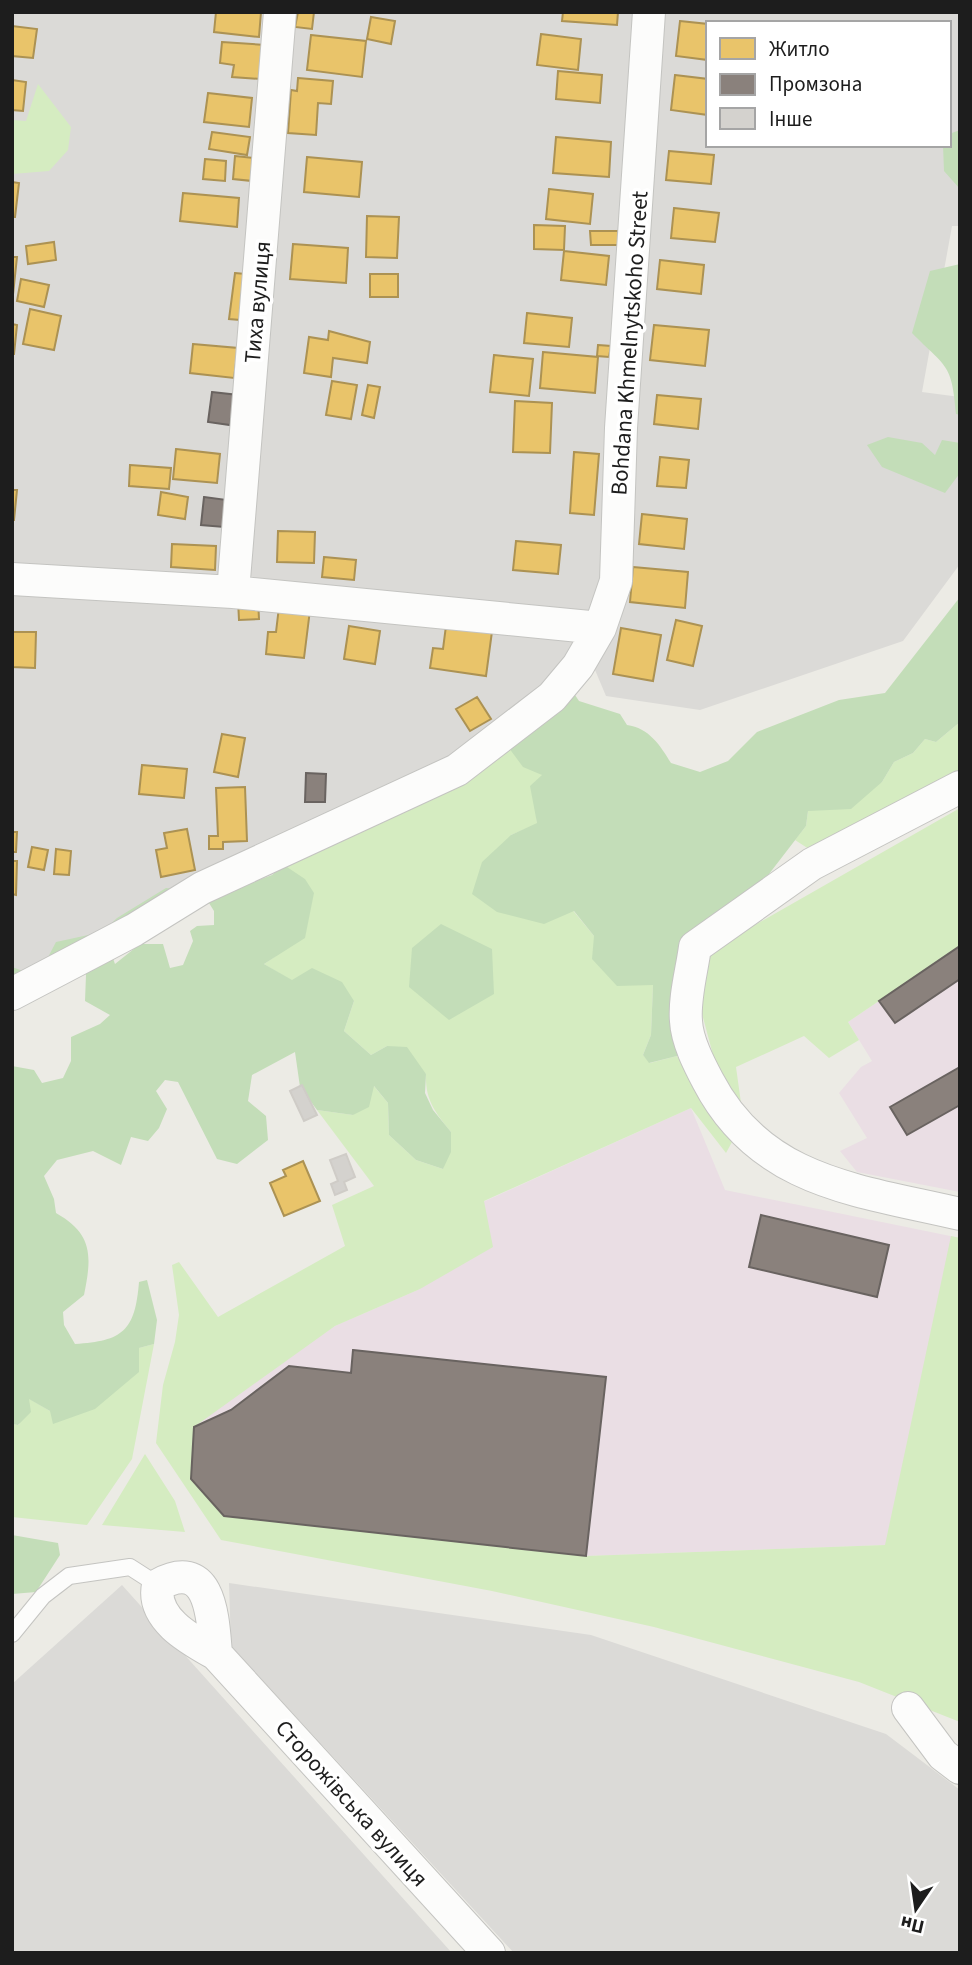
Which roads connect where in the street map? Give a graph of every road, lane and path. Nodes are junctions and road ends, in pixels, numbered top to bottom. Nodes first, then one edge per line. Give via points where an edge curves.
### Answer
1 (280, 12) edge
2 (649, 12) edge
3 (12, 579) edge
4 (233, 592) junction
5 (600, 628) junction
6 (960, 787) edge
7 (12, 994) edge
8 (960, 1214) edge
9 (158, 1585) junction
10 (12, 1634) edge
11 (216, 1654) junction
12 (908, 1709) dead end
13 (960, 1768) edge
14 (489, 1953) edge

1 - 4 street, Тиха вулиця
2 - 5 street, Bohdana Khmelnytskoho Street via 621,428 616,581
3 - 4 street
4 - 5 street
5 - 7 street, Bohdana Khmelnytskoho Street via 578,666 552,697 457,770 202,888 134,930
6 - 8 street via 812,864 695,947 686,1021 698,1061 724,1111 768,1154 830,1184
9 - 10 lane via 130,1567 69,1576 43,1596
9 - 11 street, Сторожівська вулиця via 156,1596 168,1619 184,1636
9 - 11 street via 172,1577 202,1586 211,1604
11 - 14 street, Сторожівська вулиця
12 - 13 street via 943,1755

